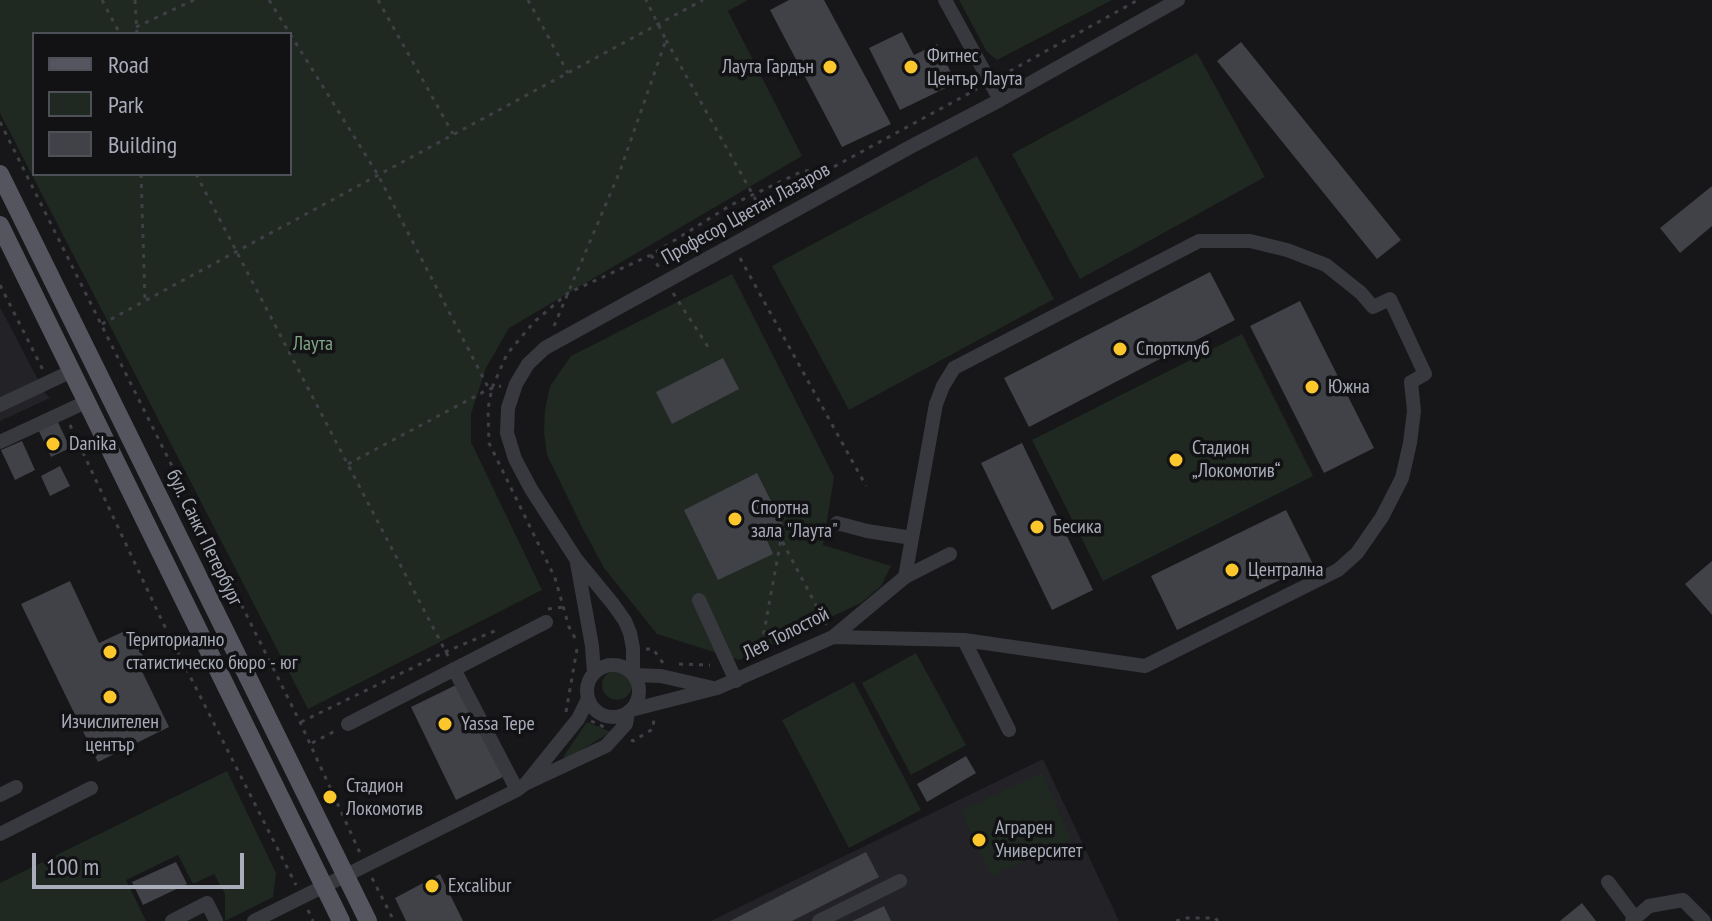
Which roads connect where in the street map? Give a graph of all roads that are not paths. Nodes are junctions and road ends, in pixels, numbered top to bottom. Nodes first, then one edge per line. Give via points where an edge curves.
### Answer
1 (945, 0) edge
2 (1178, 0) edge
3 (1000, 100) junction
4 (0, 174) edge
5 (0, 225) edge
6 (72, 371) junction
7 (88, 401) junction
8 (0, 405) edge
9 (0, 442) edge
10 (837, 523) dead end
11 (912, 538) junction
12 (950, 554) dead end
13 (576, 559) junction
14 (905, 577) junction
15 (699, 600) dead end
16 (542, 617) road end
17 (833, 637) junction
18 (964, 640) junction
19 (454, 669) junction
20 (594, 673) junction
21 (633, 675) junction
22 (736, 681) junction
23 (717, 688) junction
24 (588, 699) junction
25 (629, 711) junction
26 (348, 724) road end
27 (1009, 730) dead end
28 (16, 787) dead end
29 (521, 787) junction
30 (91, 788) dead end
31 (0, 795) edge
32 (0, 834) edge
33 (346, 875) junction
34 (900, 881) dead end
35 (1608, 882) dead end
36 (324, 887) junction
37 (1634, 920) edge
38 (172, 921) edge
39 (216, 921) edge
40 (254, 921) edge
41 (341, 921) edge
42 (368, 921) edge
43 (819, 921) edge
44 (1704, 921) edge

1 - 3 street
2 - 3 street, Професор Цветан Лазаров
3 - 13 street, Професор Цветан Лазаров via 545,348 528,364 508,408 507,433 531,489
4 - 33 main road, бул. Санкт Петербург
5 - 6 main road
6 - 7 main road
6 - 8 street
7 - 9 street
7 - 36 main road
10 - 11 street
11 - 14 street
11 - 18 street via 936,404 954,368 1199,241 1250,241 1287,250 1326,265 1373,307 1390,299 1425,374 1411,382 1414,411 1402,478 1357,553 1338,570 1145,666
12 - 14 street, Лев Толостой
13 - 20 street, Професор Цветан Лазаров
13 - 21 street, Професор Цветан Лазаров via 625,621
14 - 17 street, Лев Толостой
15 - 22 street
16 - 19 street
17 - 18 street
17 - 22 street, Лев Толостой
18 - 27 street
19 - 26 street
19 - 29 street
20 - 21 street via 614,665
20 - 24 street
21 - 23 street
21 - 25 street via 639,689
22 - 23 street, Лев Толостой
23 - 25 street, Лев Толостой
24 - 25 street via 604,716
24 - 29 street via 578,719
25 - 29 street via 626,724 606,746
28 - 31 street
29 - 33 street
30 - 32 street
33 - 36 street
33 - 42 main road, бул. Санкт Петербург
34 - 43 street
35 - 37 street
36 - 40 street
36 - 41 main road
37 - 44 street via 1649,906 1683,900
38 - 39 street via 207,903

